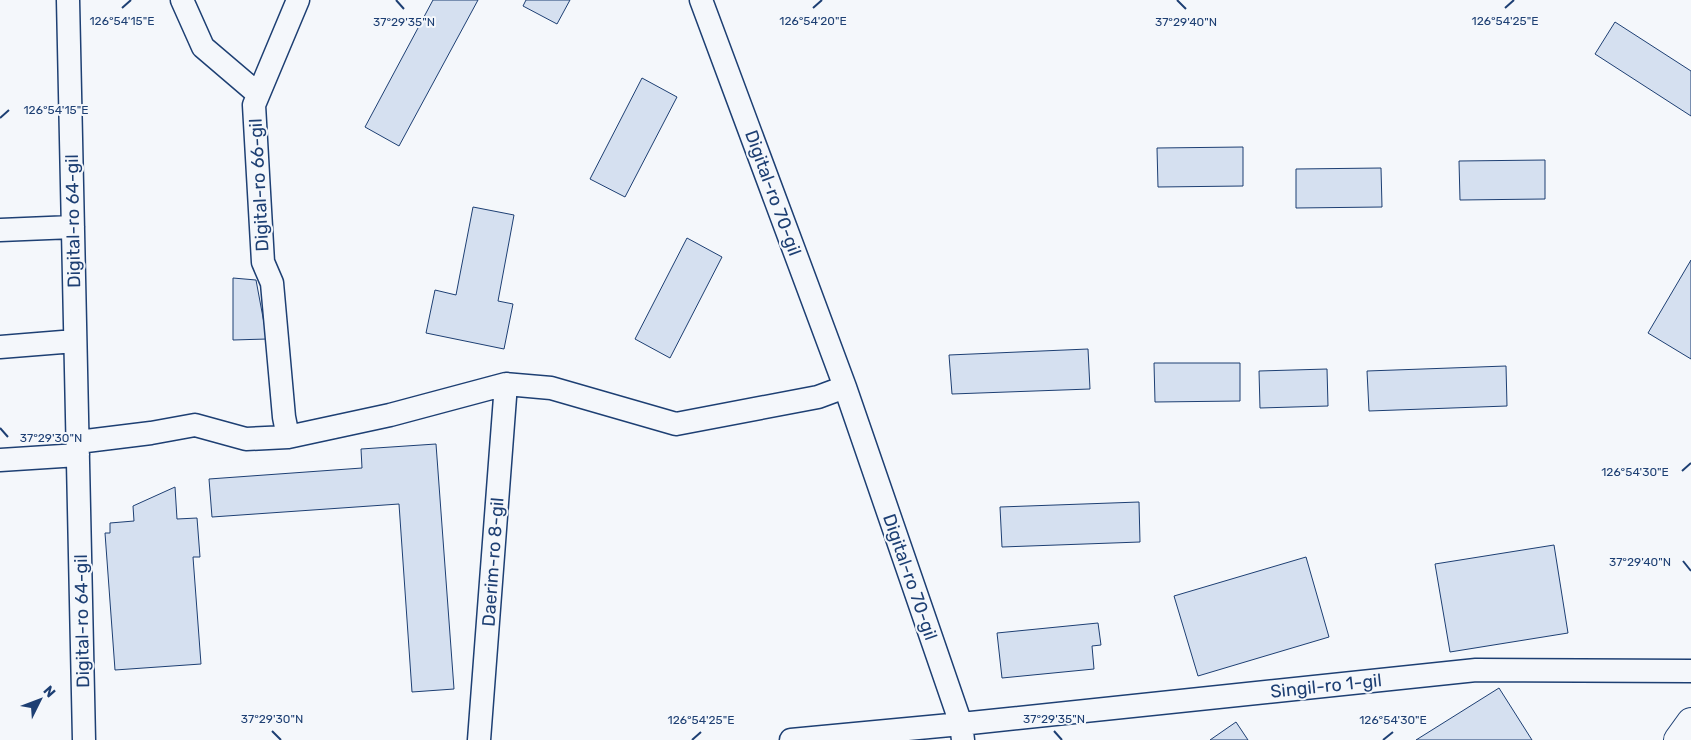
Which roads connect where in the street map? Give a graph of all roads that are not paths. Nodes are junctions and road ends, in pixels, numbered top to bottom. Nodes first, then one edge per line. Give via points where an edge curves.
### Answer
1 (68, 0) edge
2 (182, 0) edge
3 (298, 0) edge
4 (700, 0) edge
5 (258, 94) junction
6 (73, 227) junction
7 (0, 230) edge
8 (76, 341) junction
9 (0, 347) edge
10 (506, 384) junction
11 (844, 387) junction
12 (288, 437) junction
13 (78, 449) junction
14 (0, 460) edge
15 (1691, 672) edge
16 (1691, 722) edge
17 (962, 732) edge
18 (84, 740) edge
19 (479, 740) edge
20 (791, 740) edge
21 (1678, 740) edge

1 - 6 street, Digital-ro 64-gil
2 - 5 street via 203,47
3 - 5 street, Digital-ro 66-gil
4 - 11 street, Digital-ro 70-gil
5 - 12 street, Digital-ro 66-gil via 254,105 263,262 272,282
6 - 7 street
6 - 8 street, Digital-ro 64-gil
8 - 9 street
8 - 13 street, Digital-ro 64-gil
10 - 11 street via 551,388 676,424 818,397
10 - 12 street
10 - 19 street, Daerim-ro 8-gil
11 - 17 street, Digital-ro 70-gil
12 - 13 street via 246,439 195,425
13 - 14 street
13 - 18 street, Digital-ro 64-gil
15 - 17 street, Singil-ro 1-gil via 1476,670
16 - 21 main road
17 - 20 street

